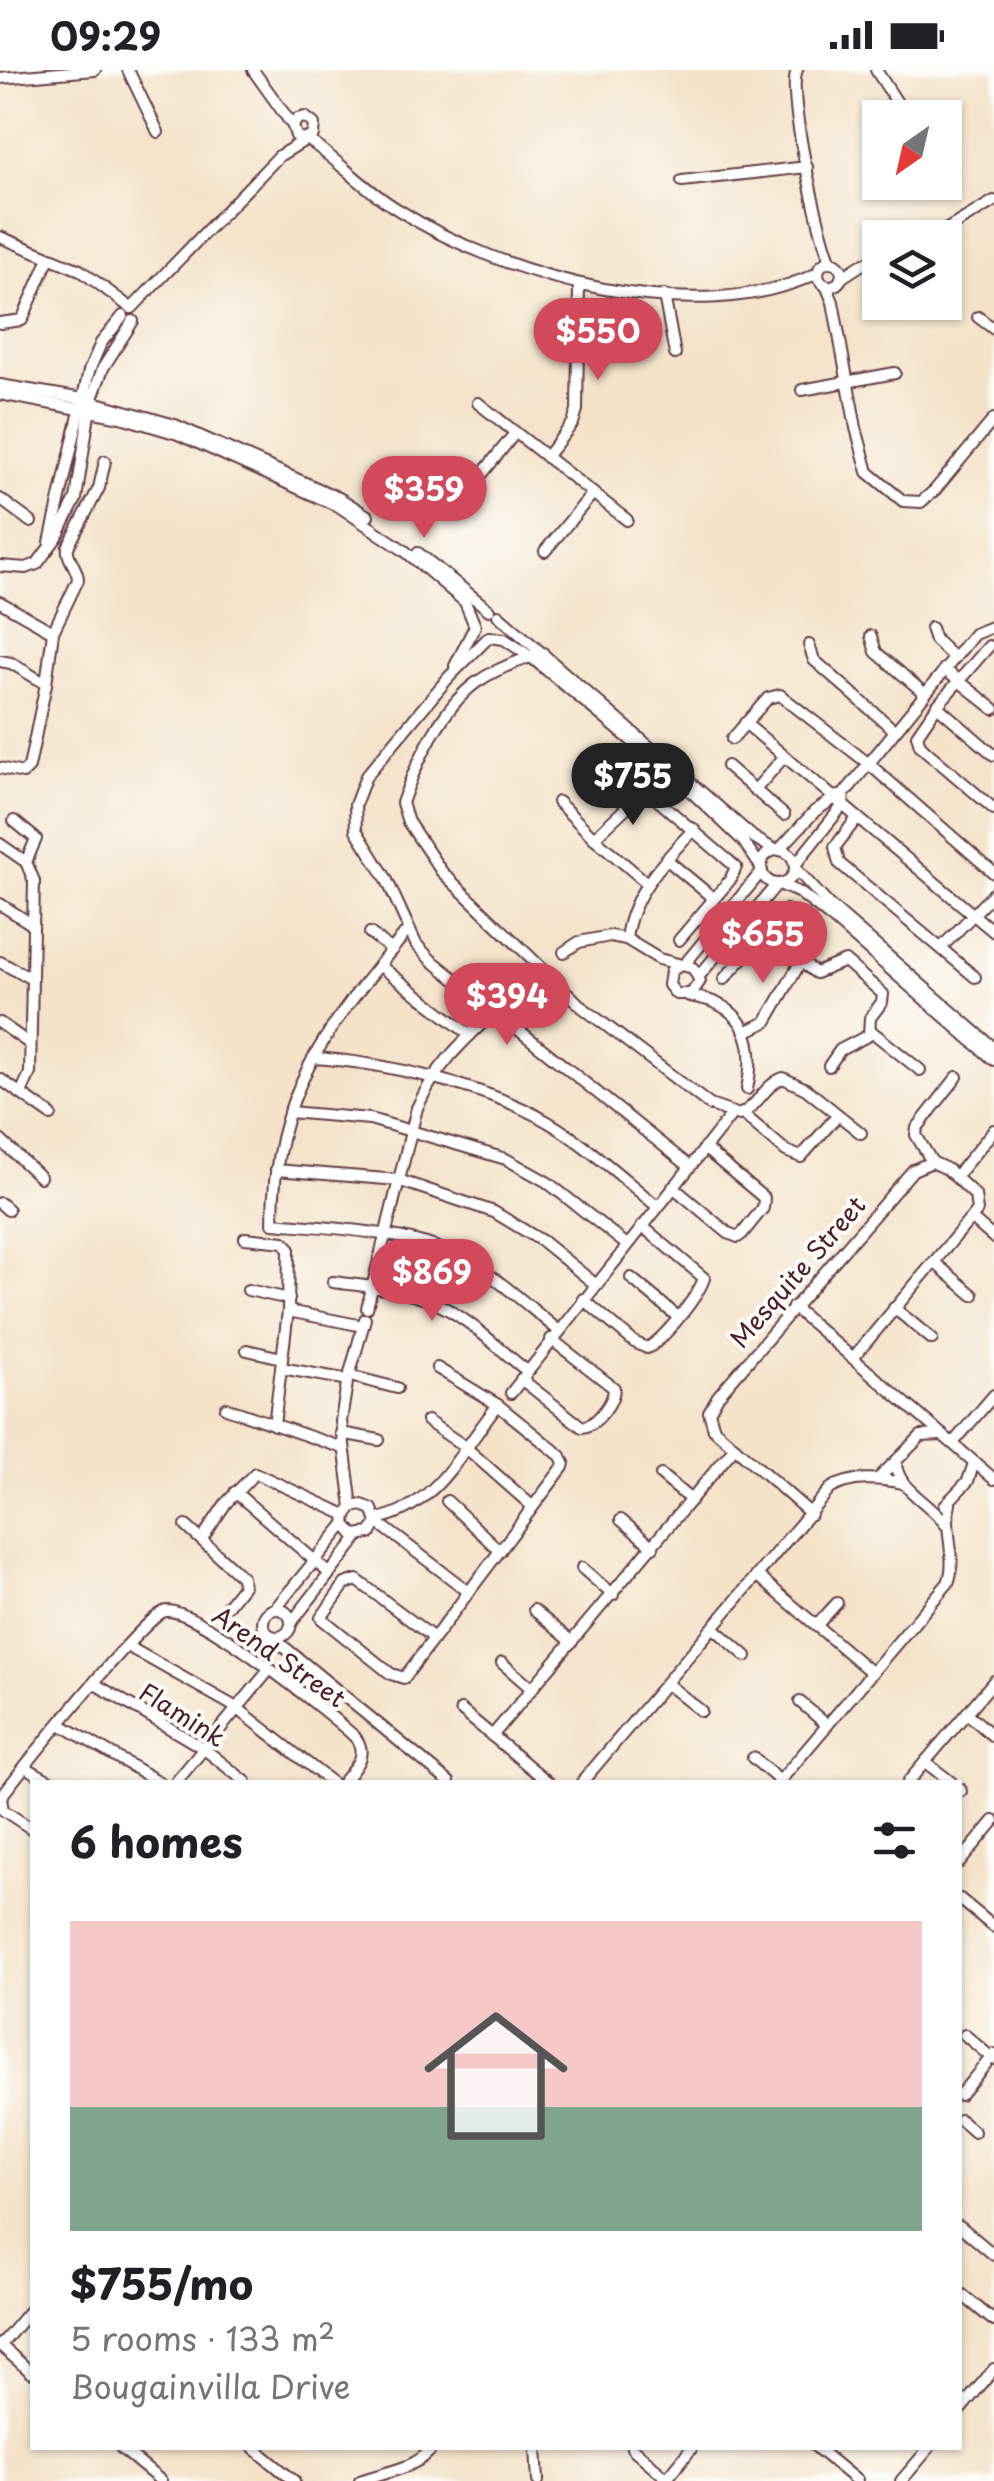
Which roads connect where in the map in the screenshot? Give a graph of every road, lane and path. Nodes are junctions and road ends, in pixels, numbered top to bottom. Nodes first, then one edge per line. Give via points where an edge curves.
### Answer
1 (94, 70) edge
2 (128, 70) edge
3 (253, 70) edge
4 (876, 70) edge
5 (795, 71) edge
6 (0, 78) edge
7 (895, 100) edge
8 (296, 124) junction
9 (158, 132) dead end
10 (308, 137) junction
11 (279, 156) junction
12 (806, 167) junction
13 (682, 181) dead end
14 (994, 201) edge
15 (962, 220) edge
16 (0, 237) edge
17 (49, 258) junction
18 (862, 265) edge
19 (829, 275) junction
20 (579, 285) junction
21 (664, 295) junction
22 (130, 314) junction
23 (978, 316) dead end
24 (0, 323) edge
25 (994, 329) edge
26 (96, 354) junction
27 (675, 354) dead end
28 (108, 361) junction
29 (896, 372) dead end
30 (848, 380) junction
31 (0, 385) edge
32 (802, 390) dead end
33 (0, 394) edge
34 (478, 403) dead end
35 (86, 405) junction
36 (994, 419) edge
37 (515, 432) junction
38 (546, 456) junction
39 (105, 461) dead end
40 (471, 488) dead end
41 (592, 493) junction
42 (322, 494) junction
43 (0, 499) edge
44 (627, 520) dead end
45 (31, 522) dead end
46 (545, 551) dead end
47 (0, 566) edge
48 (0, 602) edge
49 (494, 613) junction
50 (475, 626) junction
51 (994, 626) edge
52 (930, 628) dead end
53 (52, 632) junction
54 (871, 636) dead end
55 (489, 637) junction
56 (809, 644) dead end
57 (537, 655) junction
58 (954, 658) junction
59 (0, 661) edge
60 (994, 666) edge
61 (944, 669) junction
62 (449, 678) junction
63 (960, 680) junction
64 (46, 684) junction
65 (924, 692) junction
66 (937, 706) junction
67 (994, 709) edge
68 (746, 724) junction
69 (894, 730) junction
70 (732, 739) dead end
71 (994, 755) edge
72 (784, 757) junction
73 (869, 764) junction
74 (727, 766) dead end
75 (0, 768) edge
76 (622, 770) dead end
77 (646, 789) junction
78 (754, 790) junction
79 (840, 799) junction
80 (558, 802) dead end
81 (994, 809) edge
82 (784, 815) dead end
83 (858, 818) junction
84 (14, 821) dead end
85 (694, 829) junction
86 (594, 838) junction
87 (0, 844) edge
88 (777, 850) junction
89 (666, 860) junction
90 (26, 862) junction
91 (795, 866) junction
92 (762, 869) junction
93 (994, 873) edge
94 (647, 883) junction
95 (778, 884) junction
96 (994, 893) edge
97 (713, 898) junction
98 (0, 904) edge
99 (786, 910) dead end
100 (973, 915) junction
101 (33, 925) junction
102 (408, 930) junction
103 (994, 932) edge
104 (370, 933) dead end
105 (765, 936) junction
106 (626, 939) junction
107 (679, 940) dead end
108 (941, 948) junction
109 (392, 950) junction
110 (564, 952) dead end
111 (659, 959) junction
112 (0, 962) edge
113 (800, 963) junction
114 (379, 965) junction
115 (681, 965) junction
116 (975, 978) dead end
117 (32, 979) junction
118 (699, 979) junction
119 (724, 979) dead end
120 (668, 980) junction
121 (686, 996) junction
122 (712, 999) junction
123 (494, 1012) junction
124 (0, 1024) edge
125 (871, 1031) junction
126 (745, 1032) junction
127 (470, 1034) junction
128 (30, 1044) junction
129 (994, 1048) edge
130 (313, 1058) junction
131 (994, 1060) edge
132 (829, 1066) dead end
133 (920, 1070) dead end
134 (957, 1077) dead end
135 (430, 1078) junction
136 (0, 1079) edge
137 (747, 1089) dead end
138 (21, 1093) junction
139 (289, 1112) junction
140 (737, 1114) junction
141 (50, 1115) dead end
142 (838, 1115) junction
143 (411, 1128) junction
144 (994, 1130) edge
145 (860, 1133) dead end
146 (0, 1140) edge
147 (704, 1148) junction
148 (932, 1162) junction
149 (689, 1166) junction
150 (276, 1170) junction
151 (956, 1176) junction
152 (40, 1177) dead end
153 (398, 1180) junction
154 (672, 1187) junction
155 (658, 1206) junction
156 (972, 1219) junction
157 (642, 1226) junction
158 (385, 1234) junction
159 (245, 1238) dead end
160 (994, 1238) edge
161 (626, 1244) junction
162 (934, 1262) junction
163 (631, 1278) dead end
164 (333, 1282) dead end
165 (595, 1284) junction
166 (372, 1287) junction
167 (248, 1290) dead end
168 (973, 1295) dead end
169 (582, 1299) junction
170 (289, 1305) junction
171 (793, 1307) junction
172 (894, 1308) junction
173 (678, 1317) junction
174 (365, 1318) junction
175 (555, 1334) junction
176 (932, 1339) dead end
177 (247, 1350) dead end
178 (853, 1358) junction
179 (282, 1363) junction
180 (437, 1368) dead end
181 (524, 1375) junction
182 (349, 1378) junction
183 (397, 1388) dead end
184 (511, 1393) dead end
185 (994, 1394) edge
186 (498, 1405) junction
187 (226, 1408) dead end
188 (920, 1415) junction
189 (428, 1422) dead end
190 (274, 1425) junction
191 (341, 1434) junction
192 (917, 1439) junction
193 (948, 1439) junction
194 (378, 1440) dead end
195 (464, 1446) junction
196 (735, 1447) junction
197 (343, 1448) junction
198 (896, 1462) junction
199 (974, 1463) junction
200 (661, 1474) dead end
201 (990, 1476) edge
202 (878, 1479) junction
203 (968, 1481) junction
204 (902, 1482) junction
205 (235, 1492) junction
206 (691, 1500) junction
207 (448, 1502) dead end
208 (950, 1504) junction
209 (532, 1506) junction
210 (933, 1508) junction
211 (811, 1514) junction
212 (348, 1515) junction
213 (377, 1520) junction
214 (621, 1520) dead end
215 (945, 1524) junction
216 (186, 1526) dead end
217 (359, 1536) junction
218 (202, 1539) junction
219 (652, 1547) junction
220 (500, 1551) junction
221 (313, 1560) junction
222 (582, 1568) dead end
223 (329, 1573) junction
224 (758, 1576) junction
225 (468, 1592) junction
226 (613, 1594) junction
227 (837, 1602) dead end
228 (228, 1604) dead end
229 (276, 1609) junction
230 (534, 1610) dead end
231 (292, 1622) junction
232 (816, 1626) junction
233 (714, 1628) junction
234 (286, 1635) junction
235 (272, 1637) junction
236 (434, 1638) junction
237 (572, 1642) junction
238 (127, 1646) junction
239 (746, 1656) dead end
240 (298, 1658) junction
241 (502, 1663) dead end
242 (270, 1669) junction
243 (872, 1673) junction
244 (994, 1681) edge
245 (95, 1684) junction
246 (668, 1684) junction
247 (532, 1689) junction
248 (800, 1702) dead end
249 (237, 1708) junction
250 (461, 1710) dead end
251 (701, 1711) dead end
252 (967, 1713) junction
253 (60, 1724) junction
254 (828, 1725) junction
255 (492, 1736) junction
256 (994, 1737) edge
257 (203, 1748) junction
258 (754, 1758) dead end
259 (926, 1762) junction
260 (25, 1767) junction
261 (347, 1778) edge
262 (48, 1780) edge
263 (157, 1780) edge
264 (178, 1780) edge
265 (243, 1780) edge
266 (328, 1780) edge
267 (446, 1780) edge
268 (546, 1780) edge
269 (584, 1780) edge
270 (778, 1780) edge
271 (782, 1780) edge
272 (910, 1780) edge
273 (948, 1780) edge
274 (994, 1821) edge
275 (30, 1827) edge
276 (962, 1860) edge
277 (962, 1902) edge
278 (994, 1927) edge
279 (965, 2035) dead end
280 (993, 2057) edge
281 (962, 2093) edge
282 (962, 2122) edge
283 (974, 2132) dead end
284 (962, 2228) edge
285 (994, 2255) edge
286 (962, 2295) edge
287 (30, 2310) edge
288 (994, 2321) edge
289 (0, 2346) edge
290 (994, 2369) edge
291 (30, 2371) edge
292 (962, 2390) edge
293 (970, 2398) junction
294 (962, 2408) edge
295 (123, 2450) edge
296 (256, 2450) edge
297 (430, 2450) edge
298 (536, 2450) edge
299 (634, 2450) edge
300 (690, 2450) edge
301 (818, 2450) edge
302 (926, 2450) edge
303 (668, 2480) edge
304 (161, 2481) edge
305 (294, 2481) edge
306 (360, 2481) edge
307 (538, 2481) edge
308 (857, 2481) edge
309 (902, 2481) edge

1 - 6 street
2 - 9 street
3 - 8 street
4 - 7 street
5 - 12 street
8 - 10 street
8 - 10 street via 312,120
8 - 11 street
10 - 11 street
10 - 20 street via 397,210 461,245
11 - 22 street
12 - 13 street
12 - 19 street
14 - 15 street
16 - 17 street
17 - 22 street via 89,275
17 - 24 street via 22,320
18 - 19 street
19 - 21 street via 730,296
19 - 30 street
20 - 21 street
20 - 38 street via 578,410
21 - 27 street
22 - 26 street
22 - 28 street
23 - 25 street
26 - 28 street
26 - 35 street
28 - 35 street
29 - 30 street
30 - 32 street
30 - 36 street via 868,472 909,503 928,498
31 - 35 street
33 - 35 street
34 - 37 street
35 - 42 street via 140,413
35 - 47 street via 76,499 40,561
37 - 38 street
37 - 40 street
38 - 41 street
39 - 53 street via 99,488 68,547 78,580
41 - 44 street
41 - 46 street
42 - 49 street via 379,524
42 - 50 street via 465,602
43 - 45 street
48 - 53 street
49 - 50 street via 478,615
49 - 55 street via 502,623
49 - 57 street
50 - 55 street
50 - 62 street
51 - 58 street via 974,634
52 - 58 street
53 - 64 street
54 - 65 street via 876,652
55 - 57 street
55 - 62 street
56 - 69 street via 814,660
57 - 88 street via 753,837
57 - 92 street via 743,841
57 - 140 street via 496,670 458,702 409,782 402,803 408,822 442,872 582,1006 710,1105
58 - 61 street
59 - 64 street
60 - 63 street via 985,650
61 - 63 street
61 - 65 street
62 - 102 street via 366,776 356,805 354,821
63 - 66 street
63 - 67 street
64 - 75 street via 30,767
65 - 69 street
66 - 71 street
66 - 81 street via 920,730 920,745
68 - 70 street
68 - 72 street
68 - 73 street via 768,698 780,695
69 - 73 street
72 - 78 street
72 - 79 street
73 - 79 street
73 - 93 street
74 - 78 street
76 - 77 street
77 - 85 street
77 - 86 street
78 - 82 street
79 - 83 street
79 - 88 street via 809,817
79 - 91 street
80 - 86 street
83 - 100 street
83 - 108 street via 835,847 839,863
84 - 90 street via 36,839
85 - 89 street
85 - 97 street via 736,867
86 - 94 street
87 - 90 street
88 - 91 street via 788,853
88 - 92 street via 764,858
89 - 94 street
89 - 97 street
90 - 101 street via 34,877
91 - 95 street via 792,877
91 - 129 street via 828,904
92 - 95 street
92 - 115 street
94 - 106 street
95 - 118 street
95 - 131 street via 834,920
96 - 100 street
97 - 107 street
98 - 101 street
99 - 105 street
100 - 103 street
100 - 108 street
101 - 117 street
102 - 109 street
102 - 123 street via 430,959
104 - 109 street
105 - 113 street
105 - 119 street
106 - 110 street via 600,937
106 - 111 street
108 - 116 street
109 - 114 street
111 - 115 street
111 - 120 street
112 - 117 street
113 - 125 street via 821,973 844,960 880,990
113 - 126 street via 766,1022
114 - 127 street
114 - 130 street
115 - 118 street
115 - 120 street
117 - 128 street
118 - 121 street
118 - 122 street
120 - 121 street via 676,994
121 - 122 street
122 - 126 street
123 - 127 street
123 - 149 street
124 - 128 street
125 - 132 street via 840,1050
125 - 133 street
126 - 137 street via 751,1058
127 - 135 street
128 - 138 street via 30,1072
130 - 135 street via 368,1062
130 - 139 street
134 - 148 street via 917,1128
135 - 143 street
135 - 155 street via 548,1122
136 - 138 street
138 - 141 street
139 - 143 street
139 - 150 street
140 - 142 street via 783,1078
140 - 142 street via 802,1157
140 - 147 street
142 - 145 street
143 - 153 street
143 - 161 street via 518,1165
144 - 151 street
146 - 152 street
147 - 149 street
147 - 154 street via 764,1198 753,1222 732,1236
148 - 151 street
148 - 171 street, Mesquite Street via 913,1170
149 - 154 street
150 - 153 street
150 - 158 street via 273,1223
151 - 156 street via 976,1195
153 - 158 street
153 - 165 street via 494,1212
154 - 155 street
155 - 157 street
156 - 160 street
156 - 162 street
157 - 161 street
157 - 173 street via 704,1278
158 - 166 street
158 - 175 street via 470,1262
159 - 170 street via 288,1245
161 - 165 street
162 - 168 street
162 - 172 street
163 - 173 street
164 - 166 street
165 - 169 street
166 - 174 street
166 - 181 street via 449,1310
167 - 170 street
169 - 173 street via 647,1348
169 - 175 street
170 - 174 street
170 - 179 street
171 - 178 street
171 - 196 street, Mesquite Street via 712,1404 710,1422
172 - 176 street
172 - 178 street
174 - 182 street
175 - 181 street
175 - 181 street via 614,1388 613,1398 582,1427
177 - 179 street
178 - 188 street
179 - 182 street
179 - 190 street
180 - 186 street
181 - 184 street
182 - 183 street
182 - 191 street
185 - 193 street
186 - 195 street
186 - 209 street via 564,1460
187 - 190 street
188 - 192 street
188 - 193 street
189 - 195 street
190 - 197 street
191 - 194 street
191 - 197 street
192 - 193 street via 928,1433
192 - 198 street
193 - 199 street
195 - 209 street
195 - 213 street via 425,1499
196 - 206 street
196 - 211 street
197 - 212 street
198 - 202 street
198 - 204 street
199 - 201 street
199 - 203 street
200 - 206 street
201 - 203 street
202 - 204 street
202 - 211 street via 836,1484
203 - 208 street
204 - 210 street
205 - 212 street via 259,1473
205 - 218 street
205 - 221 street
206 - 219 street
207 - 220 street
208 - 210 street
208 - 215 street
209 - 220 street
210 - 215 street
211 - 224 street
212 - 213 street via 368,1506
212 - 217 street via 350,1532
212 - 221 street
213 - 217 street via 371,1533
213 - 225 street
214 - 219 street
215 - 243 street via 948,1584
216 - 218 street
217 - 223 street
218 - 228 street via 244,1582
219 - 226 street
220 - 225 street
221 - 223 street
221 - 229 street
222 - 226 street
223 - 231 street
224 - 232 street
224 - 233 street
225 - 236 street
226 - 237 street
227 - 232 street
229 - 231 street
229 - 235 street via 263,1621
230 - 237 street
231 - 234 street
232 - 243 street
233 - 239 street
233 - 246 street
234 - 235 street
234 - 240 street
235 - 240 street
236 - 236 street via 400,1679 321,1618 345,1584 357,1580
237 - 247 street
238 - 242 street, Arend Street via 154,1615 168,1610
238 - 245 street
238 - 249 street
240 - 267 street
241 - 247 street
242 - 249 street
242 - 261 street, Arend Street via 356,1738 362,1750
243 - 254 street
244 - 252 street
245 - 253 street
245 - 257 street, Flamink
246 - 251 street
246 - 269 street
247 - 255 street
248 - 254 street
249 - 257 street
249 - 266 street
250 - 255 street
252 - 256 street
252 - 259 street
253 - 260 street
253 - 263 street
254 - 271 street
255 - 268 street
257 - 264 street
257 - 265 street, Flamink
258 - 270 street
259 - 272 street
259 - 273 street
260 - 262 street
260 - 275 street via 1,1800 3,1810
274 - 276 street
277 - 278 street
279 - 280 street
280 - 281 street
282 - 283 street
284 - 285 street
286 - 288 street
287 - 289 street
289 - 291 street
290 - 293 street
292 - 293 street
293 - 294 street
295 - 304 street
296 - 305 street
297 - 306 street via 422,2460
298 - 307 street
299 - 303 street
300 - 303 street
301 - 308 street
302 - 309 street

